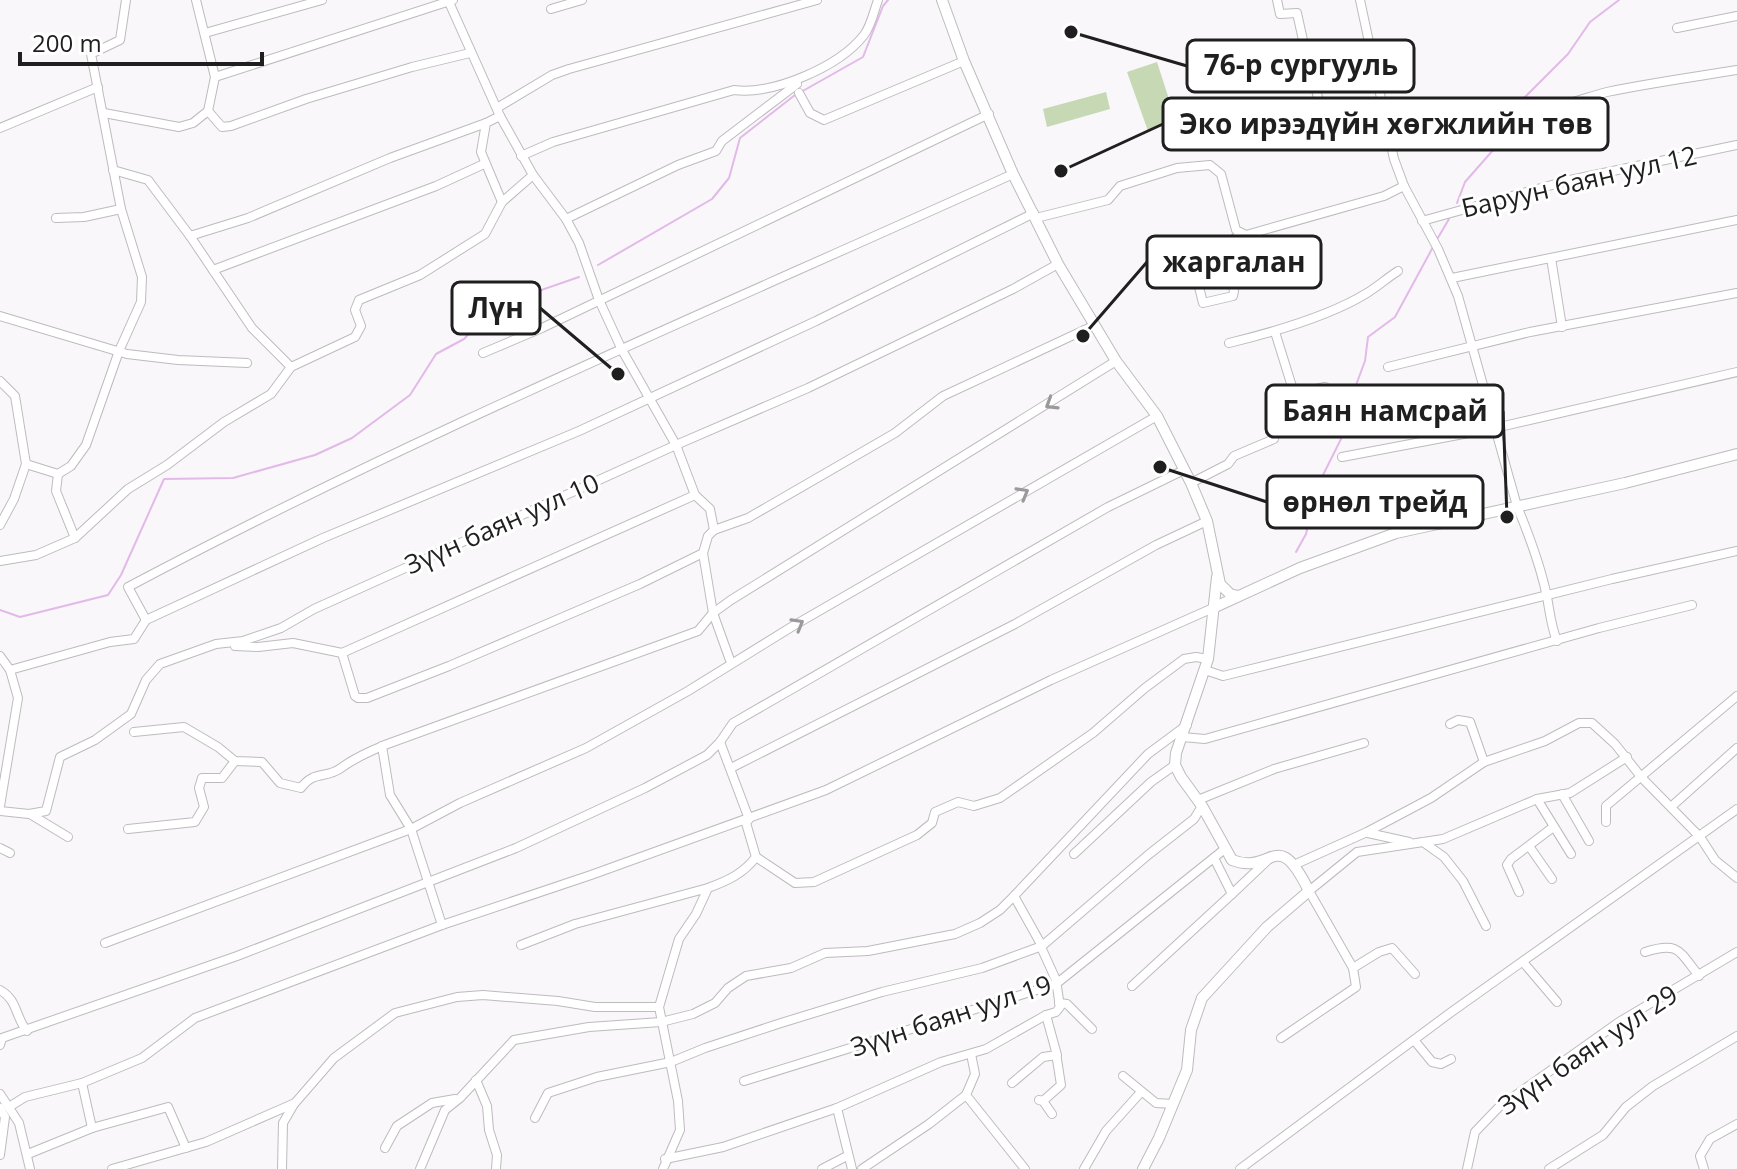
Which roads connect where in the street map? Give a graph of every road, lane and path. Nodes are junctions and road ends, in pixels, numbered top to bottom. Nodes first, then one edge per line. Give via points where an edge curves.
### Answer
1 (126, 0) edge
2 (196, 0) edge
3 (322, 0) edge
4 (450, 0) edge
5 (582, 0) edge
6 (817, 0) edge
7 (878, 0) edge
8 (942, 0) edge
9 (1277, 0) edge
10 (1360, 0) edge
11 (551, 9) dead end
12 (1737, 16) edge
13 (1677, 28) dead end
14 (205, 33) junction
15 (470, 53) junction
16 (964, 61) junction
17 (1737, 70) edge
18 (215, 77) junction
19 (805, 79) junction
20 (98, 87) junction
21 (799, 93) dead end
22 (1522, 106) dead end
23 (208, 111) junction
24 (1322, 111) dead end
25 (498, 112) junction
26 (104, 113) junction
27 (989, 114) junction
28 (486, 123) junction
29 (0, 128) edge
30 (1737, 145) edge
31 (521, 156) junction
32 (484, 164) junction
33 (113, 170) junction
34 (1013, 174) junction
35 (533, 175) junction
36 (1404, 186) junction
37 (502, 202) junction
38 (121, 209) junction
39 (1035, 216) junction
40 (56, 218) dead end
41 (566, 219) junction
42 (1737, 220) edge
43 (1422, 221) junction
44 (1241, 235) junction
45 (190, 236) junction
46 (1551, 258) junction
47 (1058, 264) junction
48 (213, 270) junction
49 (1398, 271) dead end
50 (1229, 273) junction
51 (1452, 278) junction
52 (1737, 293) edge
53 (599, 300) junction
54 (0, 316) edge
55 (1095, 325) junction
56 (1562, 327) junction
57 (1275, 332) junction
58 (1229, 343) dead end
59 (1473, 347) junction
60 (622, 350) junction
61 (119, 351) junction
62 (483, 353) dead end
63 (1116, 361) junction
64 (247, 363) dead end
65 (291, 367) junction
66 (1388, 367) dead end
67 (1737, 372) edge
68 (0, 381) edge
69 (1325, 387) dead end
70 (1294, 393) junction
71 (649, 397) junction
72 (1157, 416) junction
73 (1495, 428) junction
74 (676, 445) junction
75 (1737, 454) edge
76 (1342, 457) dead end
77 (26, 464) junction
78 (1184, 470) junction
79 (58, 474) junction
80 (1191, 483) junction
81 (695, 495) junction
82 (1517, 506) junction
83 (1207, 521) junction
84 (0, 525) edge
85 (714, 530) junction
86 (75, 538) junction
87 (1737, 551) edge
88 (703, 553) junction
89 (0, 561) edge
90 (1217, 577) junction
91 (1238, 596) junction
92 (1547, 596) junction
93 (1692, 605) dead end
94 (1213, 608) junction
95 (713, 613) junction
96 (146, 620) junction
97 (281, 628) junction
98 (1557, 641) junction
99 (277, 643) junction
100 (216, 644) junction
101 (342, 653) junction
102 (0, 656) edge
103 (731, 663) junction
104 (1206, 665) junction
105 (10, 670) junction
106 (1737, 696) edge
107 (1450, 724) dead end
108 (1187, 725) junction
109 (134, 732) dead end
110 (1182, 737) junction
111 (720, 742) junction
112 (1364, 743) dead end
113 (382, 746) junction
114 (1737, 748) edge
115 (1627, 757) junction
116 (235, 761) junction
117 (1484, 762) junction
118 (1175, 765) junction
119 (731, 768) junction
120 (1642, 778) junction
121 (1562, 794) junction
122 (1537, 799) junction
123 (1200, 803) junction
124 (1672, 806) junction
125 (0, 809) edge
126 (1737, 809) edge
127 (29, 814) junction
128 (749, 819) junction
129 (1606, 822) dead end
130 (1552, 828) junction
131 (128, 829) dead end
132 (411, 829) junction
133 (1367, 832) junction
134 (68, 837) dead end
135 (1700, 837) junction
136 (1589, 841) dead end
137 (1419, 843) junction
138 (1529, 846) junction
139 (0, 848) edge
140 (1226, 848) junction
141 (10, 853) dead end
142 (1074, 854) dead end
143 (1571, 854) dead end
144 (756, 857) junction
145 (1270, 857) junction
146 (1214, 858) junction
147 (1296, 864) junction
148 (1733, 869) edge
149 (1737, 878) edge
150 (1552, 879) dead end
151 (426, 884) junction
152 (708, 888) junction
153 (1309, 891) junction
154 (1519, 892) dead end
155 (1232, 894) junction
156 (1014, 896) junction
157 (442, 925) junction
158 (1486, 926) dead end
159 (105, 943) dead end
160 (521, 945) dead end
161 (1042, 946) junction
162 (1645, 952) dead end
163 (1737, 952) edge
164 (1523, 962) junction
165 (1353, 968) junction
166 (1415, 974) dead end
167 (1699, 976) junction
168 (1056, 984) junction
169 (1132, 986) dead end
170 (0, 990) edge
171 (1557, 1002) dead end
172 (1059, 1003) junction
173 (659, 1007) junction
174 (1046, 1015) junction
175 (661, 1022) junction
176 (1092, 1029) dead end
177 (27, 1031) junction
178 (1737, 1036) edge
179 (1281, 1038) dead end
180 (1414, 1040) junction
181 (0, 1045) edge
182 (1056, 1053) junction
183 (971, 1054) junction
184 (1451, 1059) dead end
185 (671, 1062) junction
186 (1123, 1076) dead end
187 (476, 1080) junction
188 (744, 1081) dead end
189 (82, 1083) junction
190 (1012, 1083) dead end
191 (1141, 1092) junction
192 (0, 1094) edge
193 (966, 1095) junction
194 (460, 1098) junction
195 (295, 1103) junction
196 (1173, 1104) junction
197 (4, 1108) edge
198 (837, 1108) junction
199 (1052, 1114) dead end
200 (535, 1118) dead end
201 (1737, 1124) edge
202 (92, 1128) junction
203 (1737, 1132) edge
204 (186, 1148) junction
205 (385, 1148) dead end
206 (1702, 1151) junction
207 (28, 1154) junction
208 (0, 1155) edge
209 (847, 1156) junction
210 (665, 1159) junction
211 (1250, 1166) edge
212 (30, 1169) edge
213 (112, 1169) edge
214 (282, 1169) edge
215 (420, 1169) edge
216 (496, 1169) edge
217 (663, 1169) edge
218 (822, 1169) edge
219 (852, 1169) edge
220 (862, 1169) edge
221 (1025, 1169) edge
222 (1084, 1169) edge
223 (1143, 1169) edge
224 (1240, 1169) edge
225 (1467, 1169) edge
226 (1549, 1169) edge
227 (1704, 1169) edge

1 - 20 street via 120,40 91,54
2 - 14 street
3 - 14 street
4 - 15 street
4 - 18 street
5 - 11 street
6 - 25 street via 569,69
7 - 19 street via 864,35
8 - 16 street
9 - 24 street via 1280,14 1297,13
10 - 36 street
12 - 13 street
14 - 18 street
15 - 23 street via 366,80 231,126 222,127
15 - 25 street
16 - 21 street via 824,120 810,113
16 - 27 street
17 - 22 street via 1547,107
18 - 23 street
19 - 31 street via 734,90
19 - 41 street via 722,141 716,151
20 - 26 street
20 - 29 street
23 - 26 street via 179,127
25 - 28 street
25 - 31 street
26 - 33 street
27 - 34 street
27 - 53 street
28 - 32 street
28 - 45 street
30 - 43 street, Баруун баян уул 12 via 1570,180
31 - 35 street
32 - 37 street
32 - 48 street
33 - 38 street
33 - 45 street via 148,180
34 - 39 street
34 - 60 street
35 - 37 street
35 - 41 street
36 - 43 street
36 - 44 street
37 - 65 street via 485,234 420,275 359,300 355,310 361,326 355,337
38 - 40 street
38 - 61 street via 142,277 141,302
39 - 44 street via 1108,200 1120,186 1177,168 1210,165 1221,174
39 - 47 street
39 - 71 street
41 - 53 street
42 - 46 street
43 - 51 street
44 - 50 street via 1224,249
45 - 48 street
46 - 51 street
46 - 56 street
47 - 55 street
47 - 74 street, Зүүн баян уул 10 via 808,388
48 - 65 street via 252,328
49 - 57 street via 1365,294
50 - 50 street via 1233,296 1203,303 1198,283
51 - 59 street
52 - 56 street
53 - 60 street
53 - 62 street
54 - 61 street
55 - 63 street
55 - 85 street via 943,396 895,433 748,518
56 - 59 street
57 - 58 street
57 - 70 street
59 - 66 street
59 - 73 street
60 - 71 street
60 - 96 street via 404,448 128,587
61 - 64 street
61 - 79 street via 86,445
63 - 72 street
63 -> 95 street
65 - 86 street via 271,394 128,489
67 - 73 street
68 - 77 street via 15,396
69 - 70 street
70 - 80 street via 1275,404 1274,439
71 - 74 street
71 - 96 street
72 - 78 street
103 -> 72 street
73 - 76 street
73 - 82 street
74 - 81 street
74 - 97 street, Зүүн баян уул 10
75 - 82 street
77 - 79 street
77 - 84 street
78 - 80 street
78 - 111 street via 1108,507 733,723
79 - 86 street via 56,491
80 - 83 street
81 - 85 street via 710,509
81 - 101 street
82 - 91 street via 1396,533
82 - 92 street
83 - 90 street
83 - 119 street
85 - 88 street
86 - 89 street via 36,555
87 - 92 street
88 - 95 street
88 - 101 street via 367,698 355,696
90 - 91 street via 1224,590
90 - 94 street
91 - 94 street
92 - 98 street
92 - 104 street via 1223,676
93 - 98 street
94 - 104 street
94 - 128 street via 826,790
95 - 103 street
95 - 113 street via 698,631 661,646
96 - 105 street via 134,639
97 - 99 street
97 - 100 street, Зүүн баян уул 10
98 - 110 street via 1205,739
99 - 100 street
99 - 101 street
100 - 127 street, Зүүн баян уул 10 via 160,664 146,680 131,714 60,757 46,811
102 - 105 street
103 - 132 street via 586,748
104 - 108 street
104 - 144 street via 1196,657 1184,659 1093,733 1000,798 974,806 949,805 935,812 932,823 917,835 814,882 795,883
105 - 125 street via 18,698
106 - 120 street
107 - 117 street via 1470,722
108 - 110 street
108 - 156 street via 1148,754
109 - 116 street via 184,727
110 - 118 street
111 - 119 street
111 - 151 street via 707,755 645,788
112 - 123 street via 1274,769
113 - 116 street via 310,778 301,788 280,783 262,762
113 - 132 street via 390,795
114 - 124 street
115 - 117 street via 1592,723 1579,723
115 - 120 street
115 - 121 street
116 - 131 street via 222,778 202,778 204,807 195,822
117 - 133 street
118 - 123 street
118 - 142 street
119 - 128 street
120 - 124 street
120 - 129 street via 1606,806
121 - 122 street
121 - 136 street
122 - 130 street
122 - 137 street via 1443,839
123 - 140 street
123 - 161 street via 1194,819
124 - 135 street
125 - 127 street
126 - 135 street
127 - 134 street
128 - 144 street
128 - 157 street
130 - 138 street
130 - 143 street
132 - 151 street
132 - 159 street
133 - 137 street
133 - 147 street
135 - 148 street via 1715,860
135 - 164 street
137 - 153 street via 1357,852
137 - 158 street via 1444,857
138 - 150 street
138 - 154 street via 1507,865
139 - 141 street
140 - 145 street via 1240,863
140 - 146 street, Зүүн баян уул 19
144 - 152 street via 730,880
145 - 147 street
145 - 155 street
146 - 155 street
146 - 168 street, Зүүн баян уул 19
147 - 153 street
148 - 149 street
151 - 157 street
151 - 177 street
152 - 160 street via 575,924
152 - 173 street via 679,939
153 - 165 street
153 - 196 street via 1267,927 1202,998 1191,1030 1187,1070
155 - 169 street
156 - 161 street
156 - 175 street via 980,923 955,934 868,951 825,953 791,968 746,976 715,1003
157 - 189 street via 195,1018 142,1058
161 - 168 street
161 - 185 street via 982,968 795,1019
162 - 167 street via 1673,947
163 - 167 street, Зүүн баян уул 29
164 - 171 street
164 - 180 street
165 - 166 street via 1392,948
165 - 179 street via 1356,987
167 - 225 street, Зүүн баян уул 29 via 1619,1022 1499,1107 1475,1132
168 - 172 street
168 - 188 street, Зүүн баян уул 19
170 - 177 street via 14,1001
172 - 174 street via 1056,1012
172 - 176 street via 1067,1004
173 - 175 street
173 - 195 street via 595,1007 483,995 395,1013 334,1058
174 - 182 street
174 - 183 street
175 - 185 street
175 - 187 street via 514,1040
177 - 181 street via 2,1038
178 - 226 street via 1653,1086 1603,1135
180 - 184 street via 1432,1062
180 - 211 street
182 - 190 street via 1043,1057
182 - 199 street via 1061,1085 1041,1101
183 - 193 street via 975,1074
183 - 198 street
185 - 200 street via 548,1093
185 - 210 street via 680,1130
186 - 191 street
187 - 194 street
187 - 216 street via 487,1106
189 - 197 street via 25,1097
189 - 202 street
191 - 196 street via 1156,1103
191 - 222 street via 1106,1131
192 - 197 street
193 - 220 street
193 - 221 street
194 - 205 street via 432,1103 397,1126
194 - 215 street via 445,1110
195 - 204 street
195 - 214 street via 283,1123
196 - 223 street
197 - 207 street via 19,1123
197 - 208 street
198 - 209 street
198 - 210 street via 723,1147
201 - 206 street via 1710,1139
202 - 204 street via 168,1107
202 - 207 street
203 - 206 street
204 - 213 street
206 - 227 street
207 - 212 street
209 - 218 street
209 - 219 street
210 - 217 street
211 - 224 street

